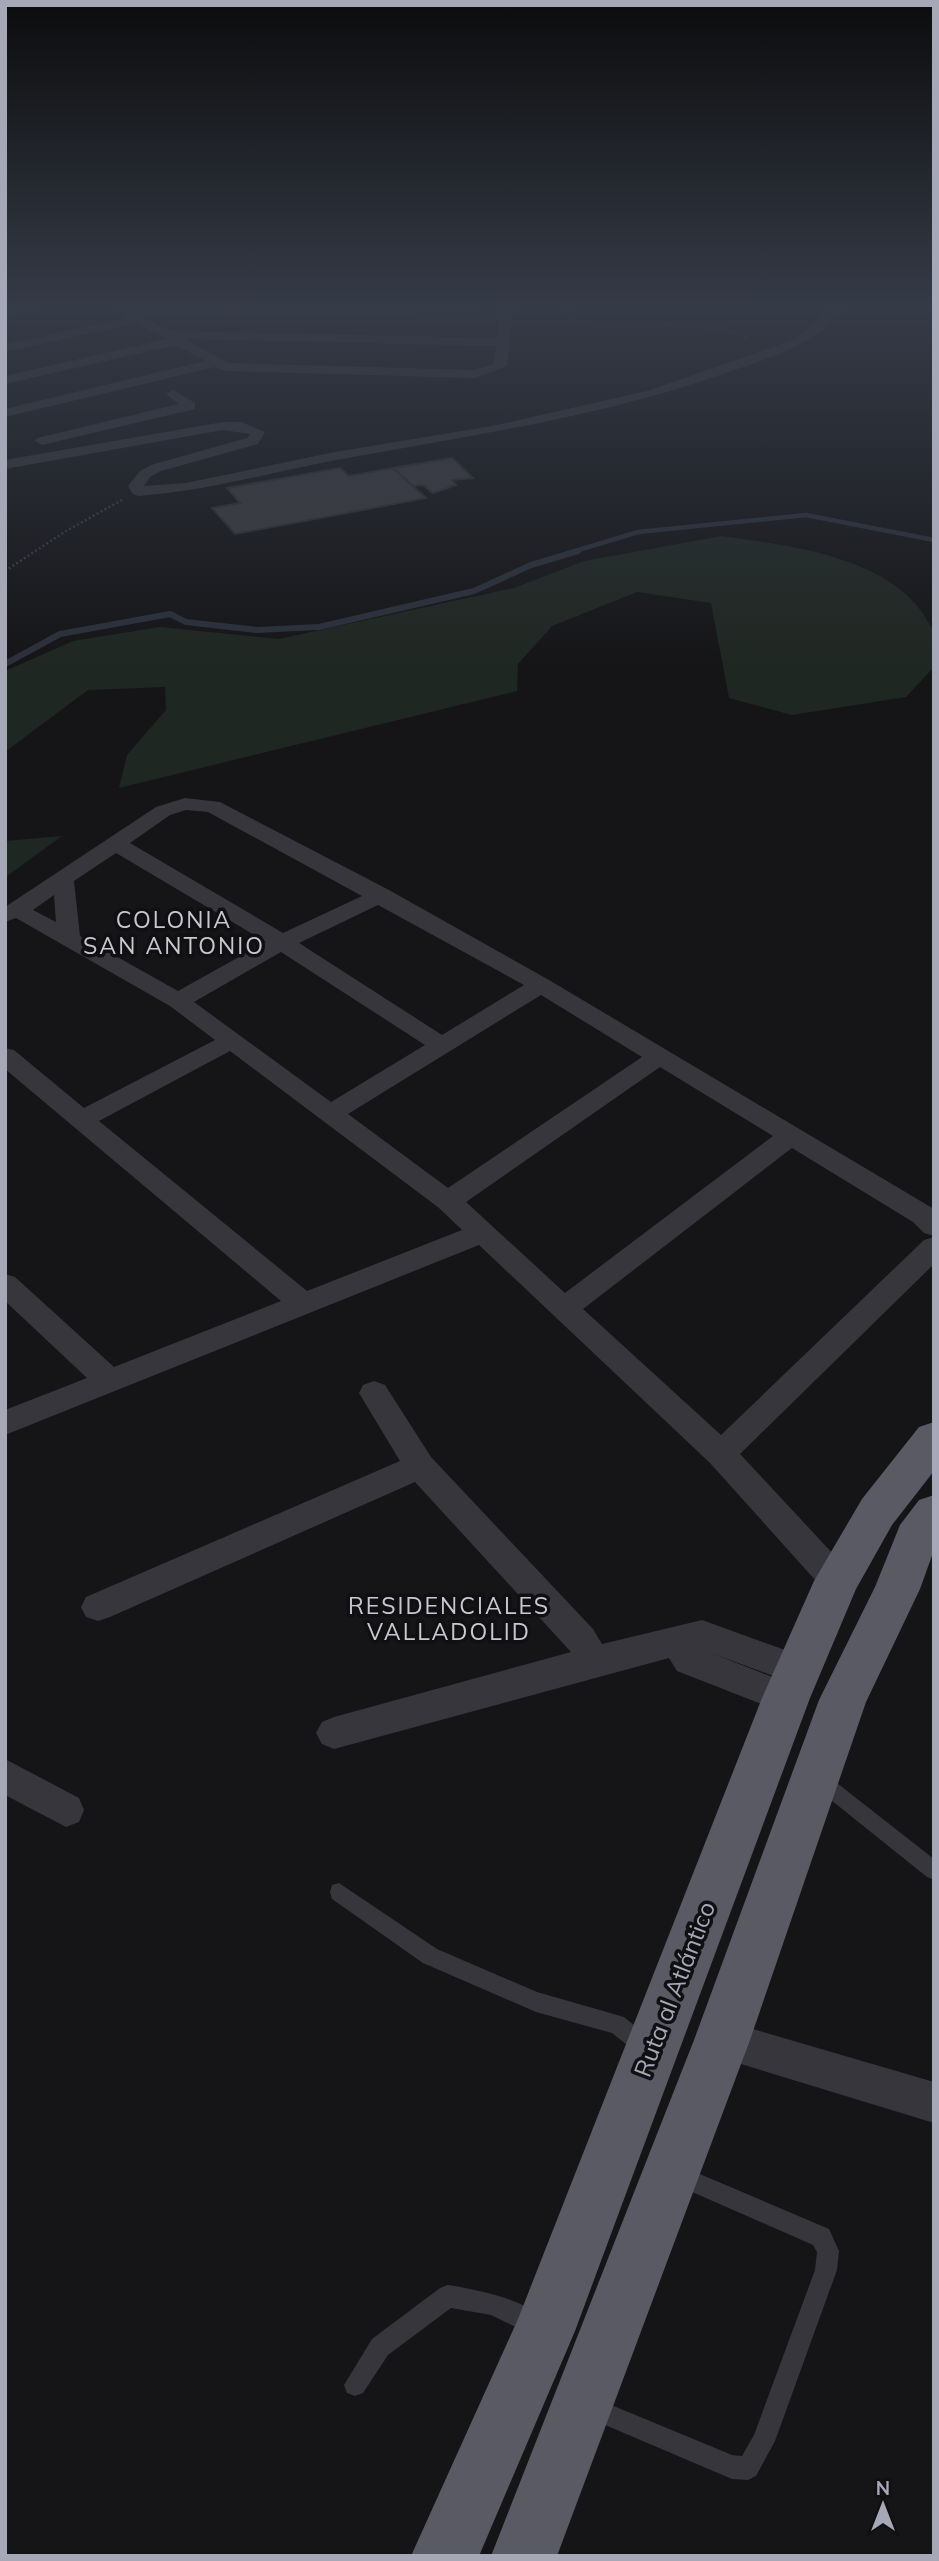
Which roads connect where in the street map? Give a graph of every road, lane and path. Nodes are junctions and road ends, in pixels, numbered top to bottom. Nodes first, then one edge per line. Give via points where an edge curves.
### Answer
1 (102, 427) edge
2 (220, 427) edge
3 (242, 427) edge
4 (504, 427) edge
5 (18, 446) edge
6 (5, 465) edge
7 (138, 491) junction
8 (5, 571) edge
9 (116, 844) junction
10 (63, 879) junction
11 (381, 895) junction
12 (12, 913) edge
13 (69, 938) junction
14 (282, 942) junction
15 (541, 985) junction
16 (178, 1001) junction
17 (231, 1041) junction
18 (440, 1044) junction
19 (5, 1056) edge
20 (660, 1056) junction
21 (329, 1114) junction
22 (83, 1119) junction
23 (791, 1136) junction
24 (447, 1201) junction
25 (934, 1226) edge
26 (482, 1233) junction
27 (934, 1247) edge
28 (5, 1284) edge
29 (303, 1304) junction
30 (564, 1309) junction
31 (110, 1381) junction
32 (374, 1393) dead end
33 (5, 1423) edge
34 (934, 1439) edge
35 (721, 1454) junction
36 (420, 1466) junction
37 (934, 1513) edge
38 (837, 1581) junction
39 (98, 1607) dead end
40 (594, 1661) junction
41 (792, 1684) junction
42 (334, 1733) dead end
43 (5, 1776) edge
44 (816, 1776) junction
45 (66, 1810) dead end
46 (934, 1871) edge
47 (339, 1892) dead end
48 (722, 2040) junction
49 (650, 2051) junction
50 (934, 2103) edge
51 (670, 2172) junction
52 (544, 2331) junction
53 (355, 2385) dead end
54 (581, 2404) junction
55 (444, 2556) edge
56 (524, 2556) edge

1 - 5 street
2 - 6 street
3 - 7 street via 258,432 253,441 156,468 145,474 136,486
4 - 7 street via 186,488
7 - 8 path
9 - 10 street
9 - 11 street via 176,805 213,806
9 - 14 street
10 - 12 street
10 - 13 street
11 - 14 street
11 - 15 street
12 - 13 street
13 - 16 street
14 - 16 street
14 - 18 street
15 - 18 street
15 - 20 street
16 - 17 street
17 - 21 street
17 - 22 street
18 - 21 street
19 - 22 street
20 - 23 street
20 - 24 street
21 - 24 street
22 - 29 street
23 - 25 street
23 - 30 street
24 - 26 street
26 - 29 street
26 - 30 street
27 - 35 street
28 - 31 street
29 - 31 street
30 - 35 street
31 - 33 street
32 - 36 street
34 - 38 highway, Ruta al Atlántico via 877,1512
35 - 38 street
36 - 39 street
36 - 40 street via 581,1639
37 - 44 highway via 916,1538 897,1589 843,1700
38 - 41 highway, Ruta al Atlántico
40 - 41 street via 677,1642 689,1660
40 - 42 street
41 - 49 highway, Ruta al Atlántico
43 - 45 street
44 - 46 lane
44 - 48 highway
47 - 49 lane via 430,1956 536,2003 617,2024
48 - 50 street
48 - 51 highway
49 - 52 highway, Ruta al Atlántico
51 - 54 highway
51 - 54 lane via 821,2237 828,2251 826,2270 763,2441 748,2468 732,2467
52 - 53 lane via 494,2304 448,2296 380,2347
52 - 55 highway, Ruta al Atlántico
54 - 56 highway

